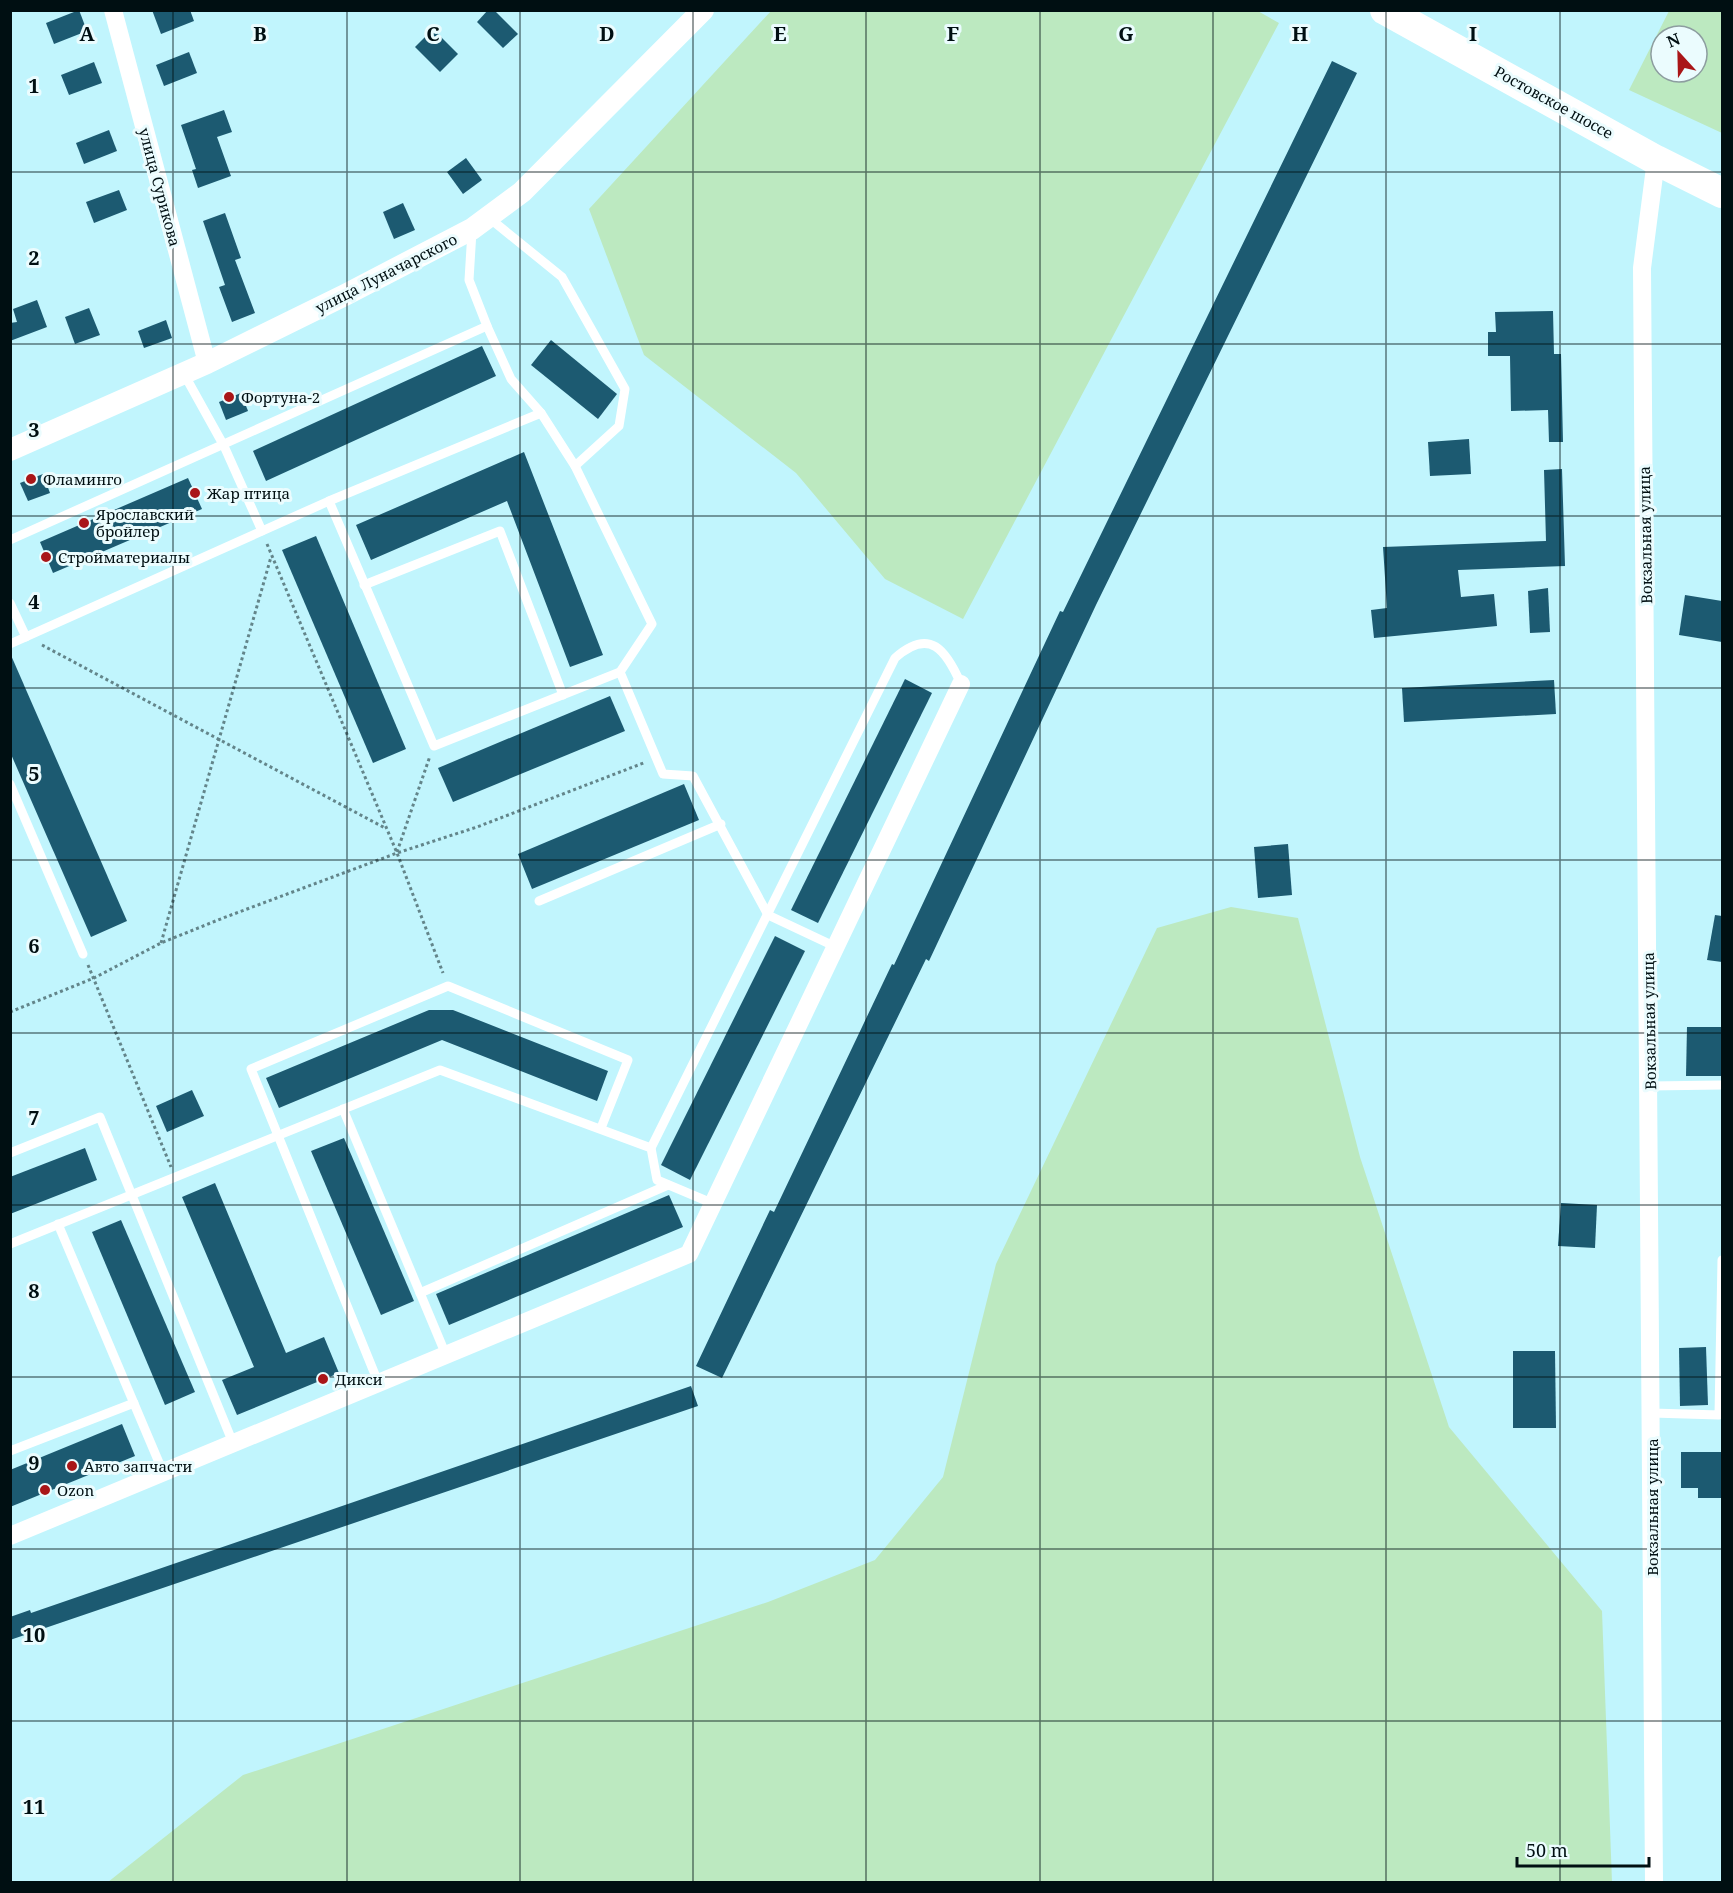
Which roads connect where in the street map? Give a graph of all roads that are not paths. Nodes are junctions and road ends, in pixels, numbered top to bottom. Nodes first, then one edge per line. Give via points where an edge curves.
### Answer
1 (113, 10) edge
2 (704, 10) edge
3 (1385, 10) edge
4 (1656, 160) junction
5 (1722, 193) edge
6 (480, 223) junction
7 (487, 326) junction
8 (207, 363) junction
9 (183, 373) junction
10 (541, 413) junction
11 (224, 446) junction
12 (10, 450) edge
13 (575, 466) junction
14 (329, 501) junction
15 (262, 531) junction
16 (10, 540) edge
17 (364, 585) junction
18 (10, 603) edge
19 (26, 637) junction
20 (10, 644) edge
21 (620, 672) junction
22 (961, 684) joint
23 (562, 695) junction
24 (10, 784) edge
25 (721, 824) junction
26 (539, 901) dead end
27 (768, 915) junction
28 (836, 946) junction
29 (83, 954) road end
30 (1722, 1085) edge
31 (1650, 1086) junction
32 (343, 1108) junction
33 (601, 1128) junction
34 (277, 1134) junction
35 (651, 1149) junction
36 (10, 1153) edge
37 (668, 1185) junction
38 (132, 1195) junction
39 (714, 1204) junction
40 (58, 1224) junction
41 (10, 1244) edge
42 (1722, 1260) edge
43 (420, 1293) junction
44 (446, 1355) junction
45 (378, 1382) junction
46 (134, 1402) junction
47 (1652, 1413) junction
48 (233, 1443) junction
49 (10, 1451) edge
50 (163, 1472) junction
51 (10, 1536) edge
52 (1654, 1882) edge

1 - 8 street, улица Сурикова
2 - 6 street, улица Луначарского via 522,192
3 - 4 main road, Ростовское шоссе
4 - 5 main road, Ростовское шоссе
4 - 31 street, Вокзальная улица via 1642,268
6 - 7 lane via 469,280
6 - 8 street, улица Луначарского
6 - 13 lane via 562,277 625,389 619,426
7 - 10 lane via 511,380
7 - 11 lane
8 - 9 street, улица Луначарского
9 - 11 lane
9 - 12 street, улица Луначарского
10 - 13 lane
10 - 14 lane
11 - 15 lane
11 - 16 lane
13 - 21 lane via 652,624
14 - 15 lane
14 - 17 lane
15 - 19 lane
17 - 23 lane via 434,746
17 - 23 lane via 500,531
18 - 19 lane
19 - 20 lane
21 - 23 lane
21 - 25 lane via 663,774 693,776
22 - 27 lane via 951,660 936,645 923,642 908,646 895,658
22 - 28 street
24 - 29 lane
25 - 26 lane
25 - 27 lane
27 - 28 lane
27 - 35 lane
28 - 39 street
30 - 31 lane
31 - 47 street, Вокзальная улица
32 - 33 lane via 440,1070
32 - 34 lane
32 - 43 lane
33 - 34 lane via 628,1059 448,986 251,1069
33 - 35 lane
34 - 38 lane
34 - 45 lane
35 - 37 lane via 657,1180
36 - 38 lane via 100,1117
37 - 39 lane
37 - 43 lane
38 - 40 lane
38 - 48 lane
39 - 44 street via 689,1254
40 - 41 lane
40 - 46 lane
42 - 47 lane via 1719,1415
43 - 44 lane
44 - 45 street
45 - 48 street
46 - 49 lane
46 - 50 lane
47 - 52 street, Вокзальная улица
48 - 50 street
50 - 51 street

